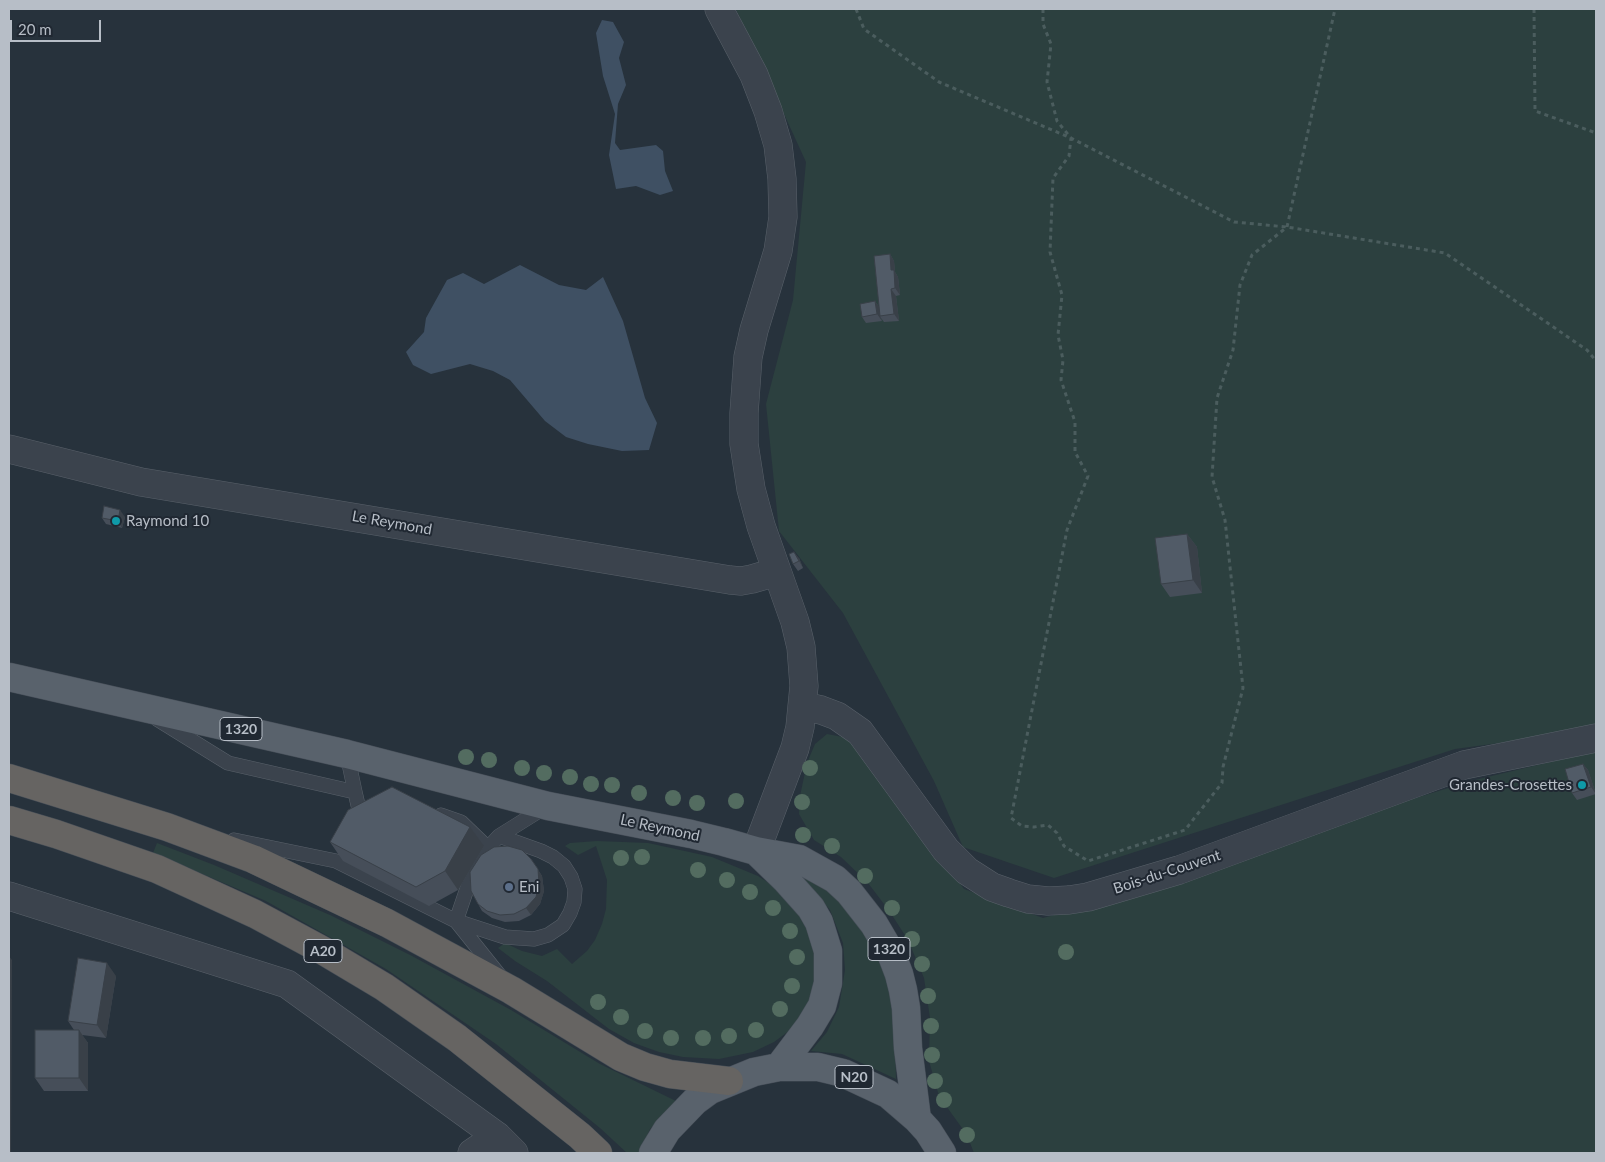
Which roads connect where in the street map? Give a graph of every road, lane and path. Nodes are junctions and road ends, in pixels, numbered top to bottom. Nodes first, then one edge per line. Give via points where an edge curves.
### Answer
1 (719, 9) edge
2 (856, 9) edge
3 (1043, 9) edge
4 (1335, 9) edge
5 (1534, 9) edge
6 (1596, 133) edge
7 (1071, 138) junction
8 (1287, 227) junction
9 (1596, 361) edge
10 (9, 449) edge
11 (776, 572) junction
12 (9, 677) edge
13 (135, 705) junction
14 (803, 706) junction
15 (1596, 738) edge
16 (347, 754) junction
17 (9, 778) edge
18 (355, 792) junction
19 (548, 806) junction
20 (428, 810) edge
21 (378, 811) edge
22 (9, 820) edge
23 (167, 827) junction
24 (499, 836) junction
25 (488, 848) junction
26 (756, 851) junction
27 (9, 896) edge
28 (456, 921) junction
29 (511, 990) junction
30 (779, 1067) junction
31 (729, 1081) junction
32 (917, 1119) junction
33 (505, 1144) edge
34 (472, 1153) edge
35 (598, 1153) edge
36 (653, 1153) edge
37 (942, 1153) edge

1 - 11 street via 754,75 768,111 778,145 782,180 783,217 778,251 750,348 744,413 744,444 751,489
2 - 7 path via 864,29 940,82
3 - 7 path via 1043,24 1051,44 1047,82 1057,121
4 - 8 path
5 - 6 path via 1535,110
7 - 8 path via 1234,222
7 - 8 path via 1069,156 1053,178 1050,252 1062,296 1058,335 1063,360 1062,380 1075,422 1075,452 1088,476 1067,530 1011,818 1022,826 1048,825 1064,846 1088,861 1185,830 1222,783 1243,688 1225,520 1212,477 1217,398 1233,350 1240,285 1252,256
8 - 9 path via 1445,253 1587,350
10 - 11 street, Le Reymond via 141,482 730,580 742,581
11 - 14 street via 801,647
12 - 13 main road, Le Reymond / 1320
13 - 16 main road, Le Reymond / 1320
13 - 18 lane via 228,763
14 - 15 street, Bois-du-Couvent via 837,716 860,732 946,850 967,871 992,887 1048,901 1088,896 1179,870 1464,765
14 - 26 street via 795,748
16 - 18 lane
16 - 19 main road, Le Reymond / 1320
17 - 23 highway
18 - 21 lane via 358,822
19 - 24 lane
19 - 26 main road, Le Reymond / 1320 via 692,834
20 - 25 lane via 461,822
22 - 35 highway, A20 via 157,870 255,914 322,950 384,987 457,1038
23 - 28 lane via 338,856
23 - 29 highway via 253,859 334,897
24 - 25 lane
24 - 28 lane via 541,851 564,866 575,889 570,914 564,925 534,939 506,937
25 - 28 lane via 473,871
26 - 30 main road, 1320 via 811,908 828,951 828,983 822,1006
26 - 32 main road, 1320 via 799,859 835,879 874,924 891,952 906,1008
27 - 33 street via 287,984
28 - 29 lane
29 - 31 highway via 621,1057 670,1074
30 - 31 main road, N20
30 - 32 main road, N20 via 818,1067 843,1073 888,1094
31 - 36 main road, N20 via 695,1101 667,1130
32 - 37 main road, N20
33 - 34 street

